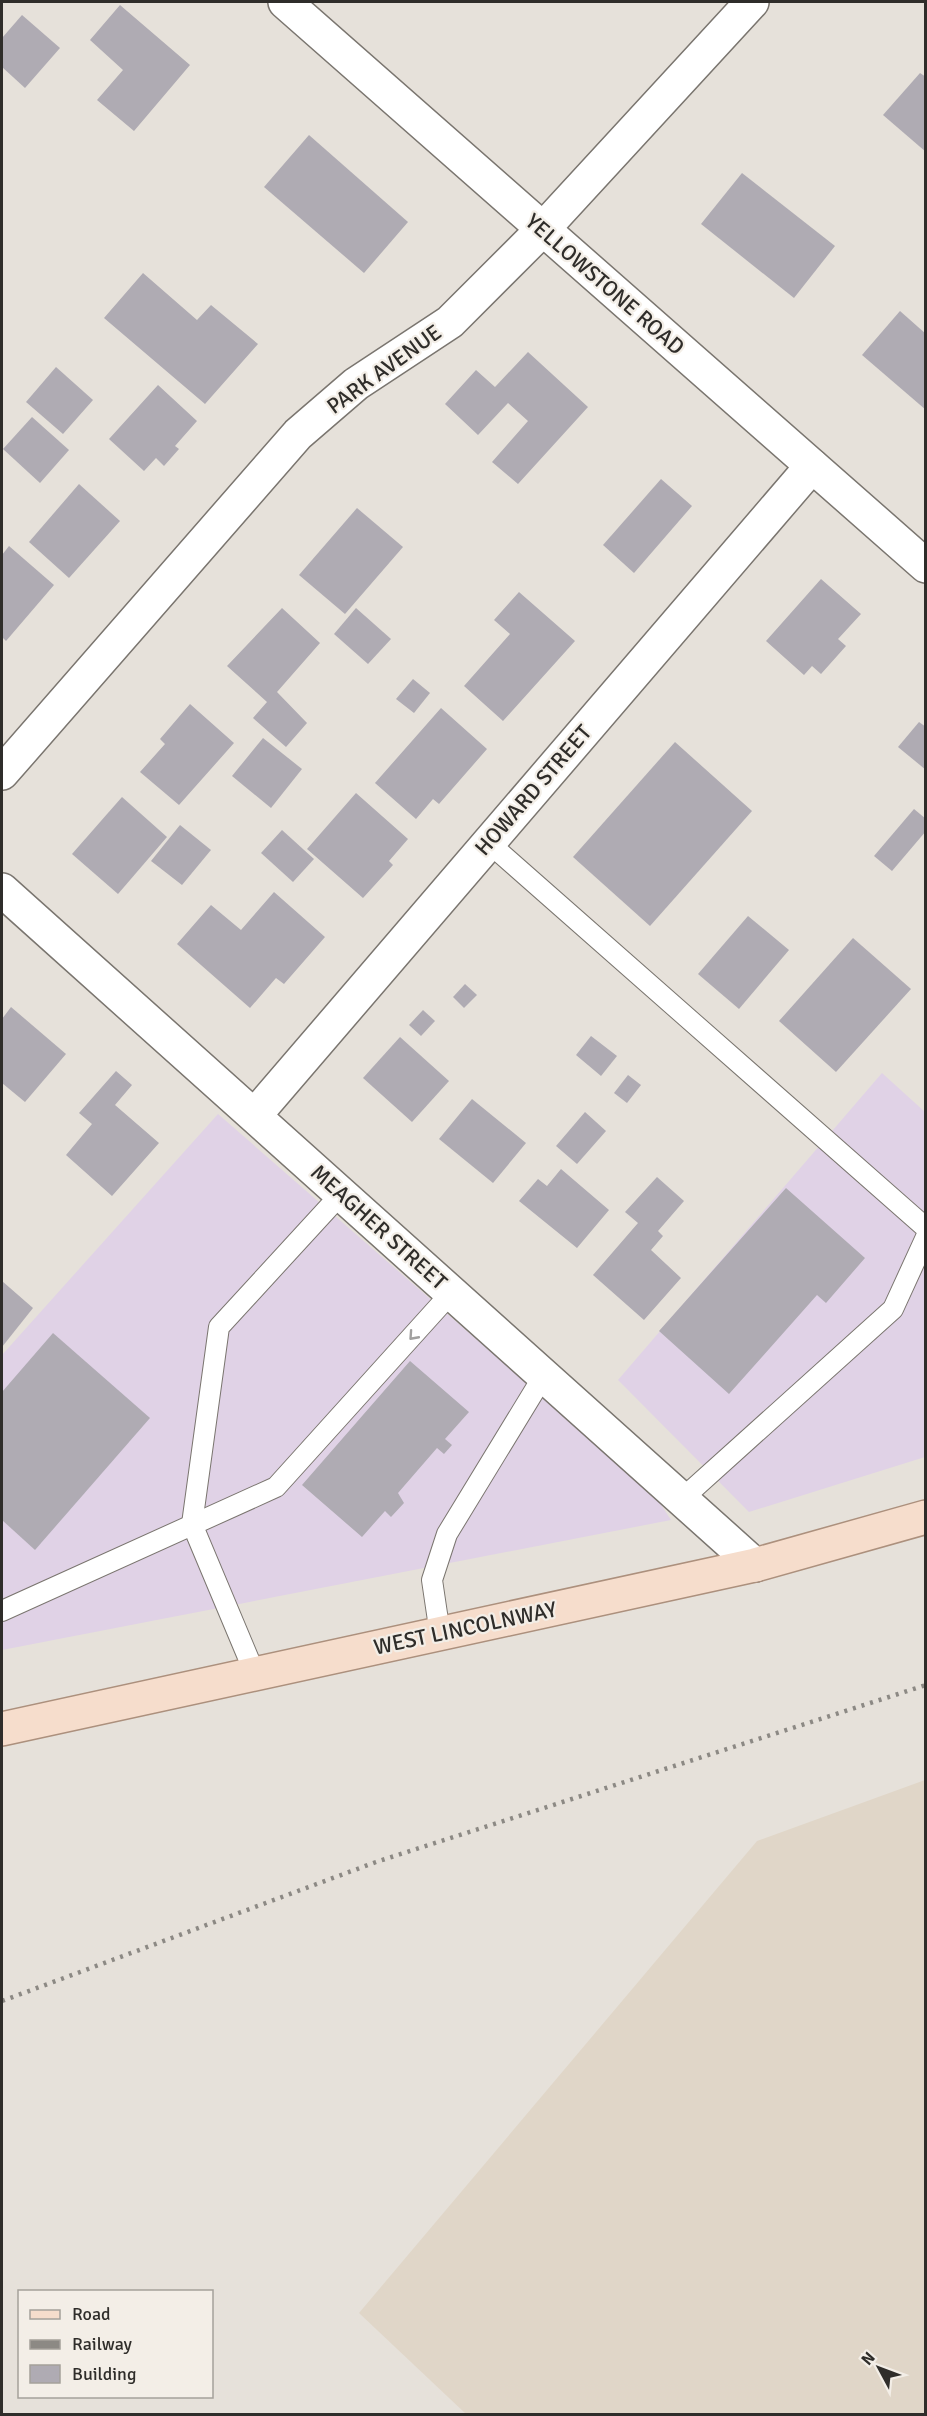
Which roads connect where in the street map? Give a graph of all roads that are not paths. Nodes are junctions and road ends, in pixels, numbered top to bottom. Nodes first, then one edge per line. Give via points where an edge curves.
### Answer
1 (285, 2) edge
2 (752, 2) edge
3 (543, 229) junction
4 (812, 466) junction
5 (926, 566) edge
6 (2, 773) edge
7 (489, 843) junction
8 (2, 890) edge
9 (255, 1115) junction
10 (342, 1193) junction
11 (926, 1228) edge
12 (926, 1237) edge
13 (452, 1292) junction
14 (544, 1375) junction
15 (682, 1499) junction
16 (926, 1517) edge
17 (192, 1524) junction
18 (756, 1565) junction
19 (2, 1611) edge
20 (440, 1634) junction
21 (255, 1674) junction
22 (2, 1729) edge

1 - 3 street, YELLOWSTONE ROAD
2 - 3 street, PARK AVENUE
3 - 4 street, YELLOWSTONE ROAD
3 - 6 street, PARK AVENUE via 450,322 356,384 298,434
4 - 5 street, YELLOWSTONE ROAD
4 - 7 street, HOWARD STREET
7 - 9 street, HOWARD STREET
7 - 11 lane
8 - 9 street, MEAGHER STREET
9 - 10 street, MEAGHER STREET
10 - 13 street, MEAGHER STREET
10 - 17 lane via 219,1327
12 - 15 lane via 893,1310
13 - 14 street, MEAGHER STREET
13 -> 17 lane via 276,1487
14 - 15 street, MEAGHER STREET
14 - 20 lane via 447,1534 432,1580
15 - 18 street, MEAGHER STREET
16 - 18 main road, WEST LINCOLNWAY
17 - 19 lane
17 - 21 lane
18 - 20 main road, WEST LINCOLNWAY
20 - 21 main road, WEST LINCOLNWAY
21 - 22 main road, WEST LINCOLNWAY

